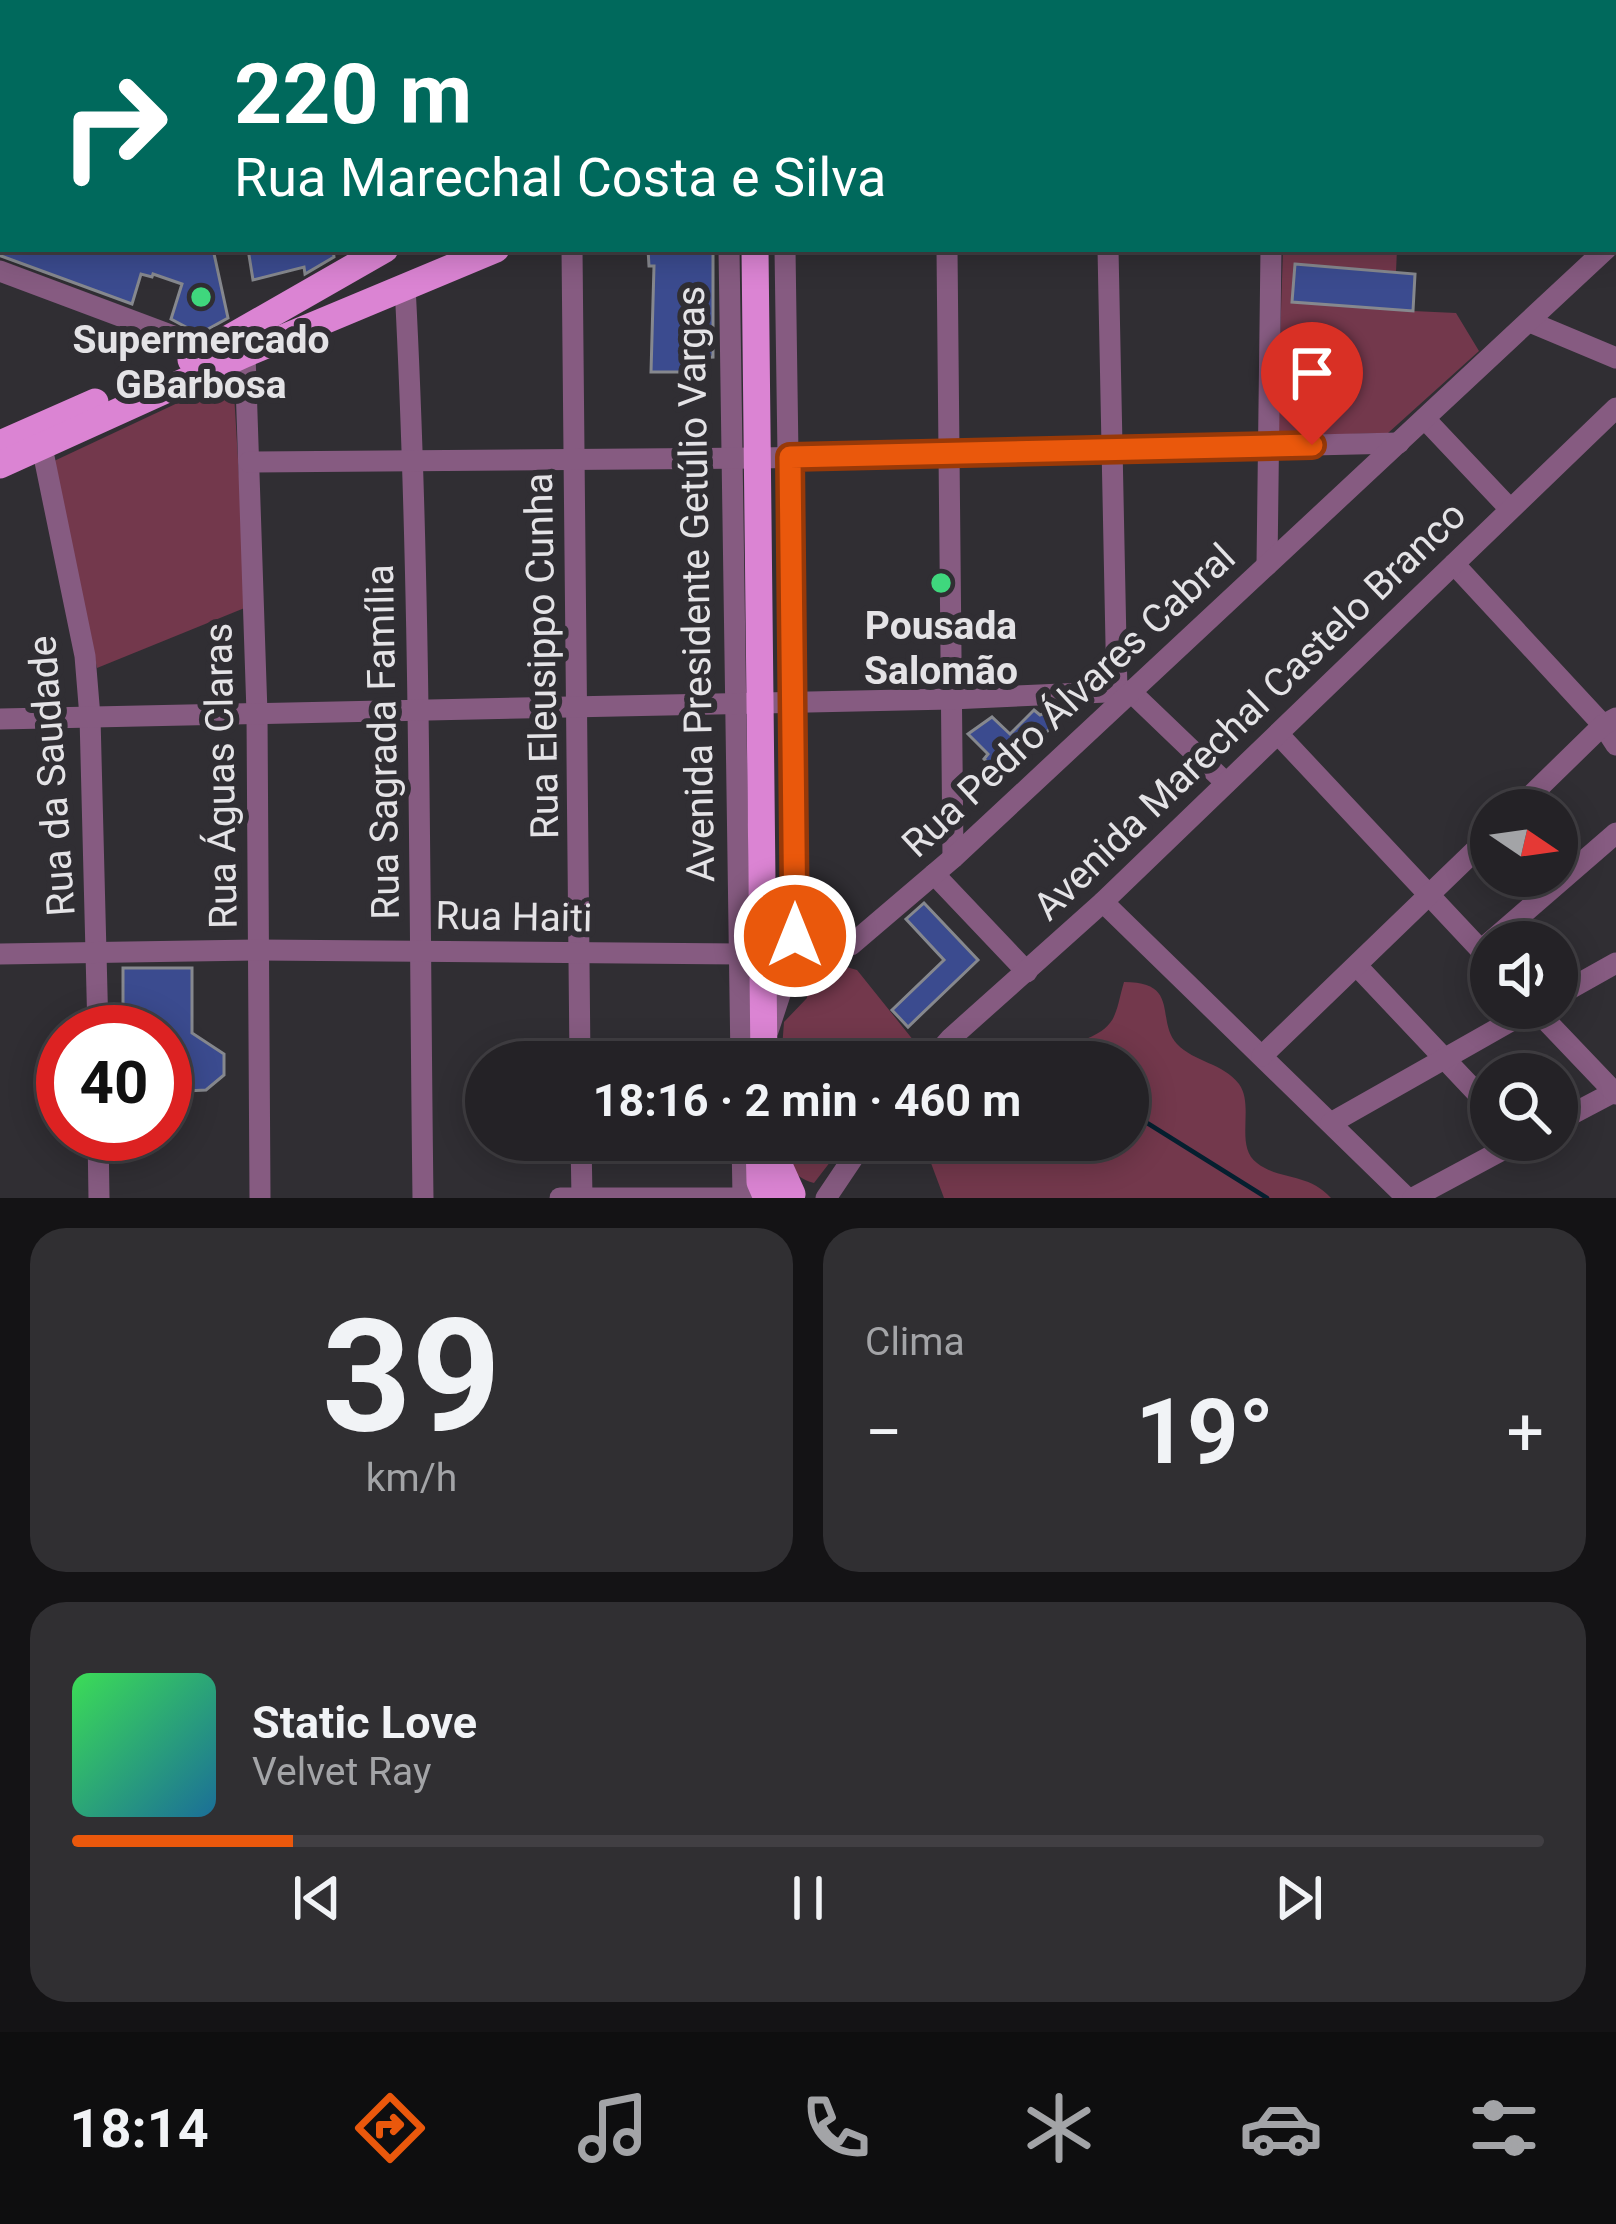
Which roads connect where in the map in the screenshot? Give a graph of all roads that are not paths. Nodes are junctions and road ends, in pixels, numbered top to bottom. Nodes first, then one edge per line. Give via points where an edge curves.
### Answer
1 (380, 252) edge
2 (403, 252) edge
3 (481, 252) edge
4 (572, 252) edge
5 (729, 252) edge
6 (755, 252) edge
7 (785, 252) edge
8 (946, 252) edge
9 (1108, 252) edge
10 (1270, 252) edge
11 (1603, 252) edge
12 (0, 271) edge
13 (417, 280) junction
14 (1530, 322) junction
15 (245, 354) junction
16 (200, 356) junction
17 (1616, 358) edge
18 (1616, 408) edge
19 (1425, 419) junction
20 (2, 443) edge
21 (1399, 443) junction
22 (43, 447) junction
23 (1268, 447) junction
24 (1110, 449) junction
25 (950, 453) junction
26 (790, 457) junction
27 (744, 458) junction
28 (574, 459) junction
29 (414, 460) junction
30 (249, 462) junction
31 (1510, 509) junction
32 (1454, 564) junction
33 (1268, 565) junction
34 (1123, 692) junction
35 (952, 700) junction
36 (794, 702) junction
37 (749, 703) junction
38 (579, 708) junction
39 (419, 710) junction
40 (257, 713) junction
41 (90, 717) junction
42 (0, 719) edge
43 (1609, 721) edge
44 (1279, 734) junction
45 (1616, 745) edge
46 (1226, 783) junction
47 (1538, 789) edge
48 (1616, 833) edge
49 (1470, 856) edge
50 (953, 858) junction
51 (929, 879) junction
52 (1430, 896) junction
53 (1103, 902) junction
54 (1523, 921) edge
55 (1470, 939) edge
56 (258, 950) junction
57 (420, 951) junction
58 (98, 952) junction
59 (579, 952) junction
60 (794, 952) junction
61 (752, 953) junction
62 (0, 954) edge
63 (1616, 963) edge
64 (1358, 966) junction
65 (1021, 976) junction
66 (1578, 984) edge
67 (740, 997) junction
68 (98, 1005) edge
69 (1497, 1029) edge
70 (1554, 1029) edge
71 (580, 1041) edge
72 (741, 1041) edge
73 (759, 1041) edge
74 (763, 1041) edge
75 (768, 1041) edge
76 (948, 1041) edge
77 (1262, 1056) junction
78 (1444, 1059) junction
79 (1470, 1086) edge
80 (1615, 1093) edge
81 (1578, 1112) edge
82 (1331, 1123) junction
83 (98, 1161) edge
84 (581, 1161) edge
85 (743, 1161) edge
86 (758, 1161) edge
87 (778, 1161) edge
88 (852, 1161) edge
89 (1481, 1161) edge
90 (782, 1197) edge
91 (99, 1198) edge
92 (260, 1198) edge
93 (423, 1198) edge
94 (560, 1198) edge
95 (582, 1198) edge
96 (744, 1198) edge
97 (826, 1198) edge
98 (1410, 1198) edge

1 - 16 main road
2 - 13 main road
3 - 13 main road
4 - 28 street, Rua Eleusippo Cunha
5 - 27 street, Avenida Presidente Getúlio Vargas
6 - 27 main road, Avenida Presidente Getúlio Vargas
7 - 26 street
8 - 25 street
9 - 24 street
10 - 23 street
11 - 14 street, Rua Pedro Álvares Cabral
12 - 16 street via 184,340
13 - 15 main road
13 - 29 street, Rua Sagrada Família
14 - 17 street
14 - 19 street, Rua Pedro Álvares Cabral
15 - 22 main road
15 - 30 street, Rua Águas Claras
16 - 20 main road
18 - 31 street, Avenida Marechal Castelo Branco
19 - 21 street, Rua Pedro Álvares Cabral
19 - 31 street
20 - 22 main road
21 - 23 street
21 - 33 street, Rua Pedro Álvares Cabral
22 - 41 street, Rua da Saudade
23 - 24 street
23 - 33 street
24 - 25 street
24 - 34 street
25 - 26 street
25 - 35 street
26 - 27 street
26 - 36 street
27 - 28 street
27 - 37 main road, Avenida Presidente Getúlio Vargas
28 - 29 street
28 - 38 street, Rua Eleusippo Cunha
29 - 30 street
29 - 39 street, Rua Sagrada Família
30 - 40 street, Rua Águas Claras
31 - 32 street, Avenida Marechal Castelo Branco
32 - 43 street
32 - 44 street, Avenida Marechal Castelo Branco
33 - 34 street, Rua Pedro Álvares Cabral
34 - 35 street
34 - 46 street
34 - 50 street, Rua Pedro Álvares Cabral
35 - 36 street
35 - 50 street
36 - 37 street
36 - 60 street
37 - 38 street
37 - 61 main road, Avenida Presidente Getúlio Vargas
38 - 39 street
38 - 59 street, Rua Eleusippo Cunha
39 - 40 street
39 - 57 street, Rua Sagrada Família
40 - 41 street
40 - 56 street, Rua Águas Claras
41 - 42 street
41 - 58 street, Rua da Saudade
43 - 45 street
43 - 47 street
44 - 46 street, Avenida Marechal Castelo Branco
44 - 52 street
46 - 53 street, Avenida Marechal Castelo Branco
48 - 54 street
49 - 52 street
50 - 51 street, Rua Pedro Álvares Cabral
51 - 60 street, Rua Pedro Álvares Cabral via 840,950
51 - 65 street
52 - 55 street
52 - 64 street
53 - 65 street, Avenida Marechal Castelo Branco
53 - 77 street
56 - 57 street, Rua Haiti
56 - 58 street, Rua Haiti
56 - 92 street, Rua Águas Claras
57 - 59 street, Rua Haiti
57 - 93 street, Rua Sagrada Família
58 - 62 street, Rua Haiti
58 - 68 street, Rua da Saudade
59 - 61 street, Rua Haiti
59 - 71 street, Rua Eleusippo Cunha
60 - 61 street, Rua Pedro Álvares Cabral
60 - 75 street
61 - 67 street, Avenida Presidente Getúlio Vargas
61 - 74 main road, Avenida Presidente Getúlio Vargas
63 - 66 street
64 - 77 street
64 - 78 street
65 - 76 street, Avenida Marechal Castelo Branco
67 - 72 street, Avenida Presidente Getúlio Vargas
67 - 73 street
69 - 78 street
70 - 80 street
77 - 82 street
78 - 79 street
78 - 82 street
80 - 81 street
82 - 98 street
83 - 91 street
84 - 95 street
85 - 96 street
86 - 90 main road
87 - 90 main road
88 - 97 street
89 - 98 street
94 - 95 street
95 - 96 street

